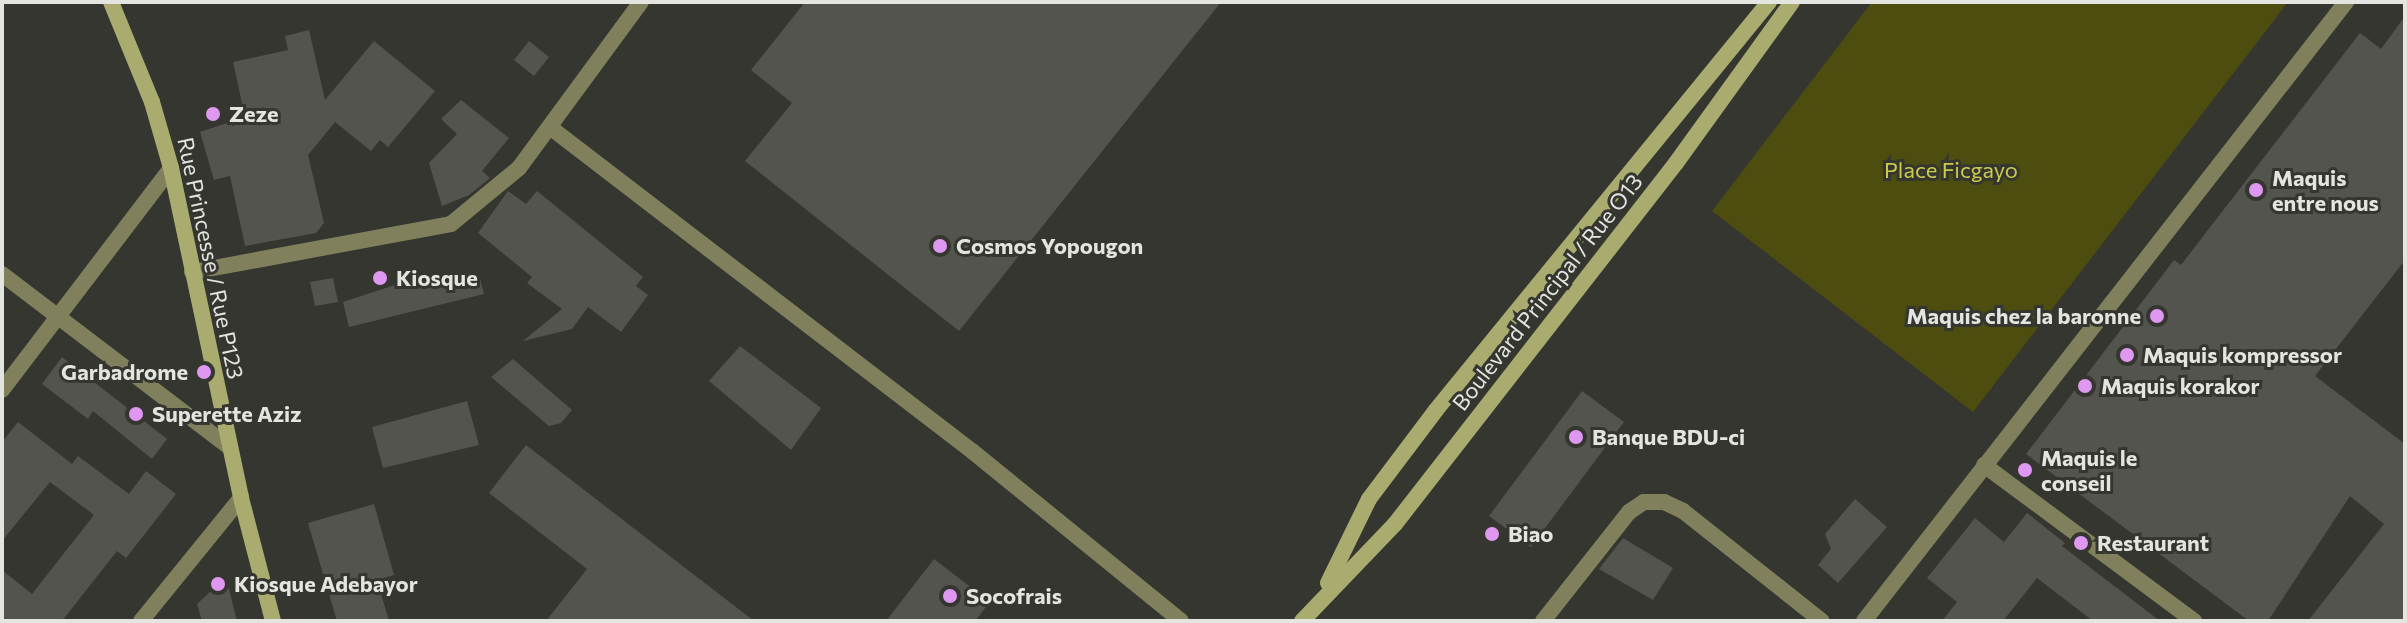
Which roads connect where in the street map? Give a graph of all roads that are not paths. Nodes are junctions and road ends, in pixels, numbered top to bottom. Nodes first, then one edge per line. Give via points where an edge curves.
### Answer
1 (641, 2) edge
2 (1769, 2) edge
3 (1792, 2) edge
4 (2346, 2) edge
5 (112, 3) edge
6 (551, 128) junction
7 (171, 168) junction
8 (192, 272) junction
9 (2, 274) edge
10 (58, 317) junction
11 (2, 390) edge
12 (229, 447) junction
13 (1984, 465) junction
14 (241, 498) junction
15 (1322, 595) junction
16 (141, 621) edge
17 (273, 621) edge
18 (1181, 621) edge
19 (1302, 621) edge
20 (1543, 621) edge
21 (1822, 621) edge
22 (1864, 621) edge
23 (2194, 621) edge

1 - 6 street
2 - 15 main road, Boulevard Principal / Rue O13 via 1649,144 1379,486
3 - 15 main road, Boulevard Principal / Rue O13 via 1702,129 1395,524
4 - 13 street
5 - 7 main road, Rue Princesse / Rue P123 via 152,102
6 - 8 street via 519,168 451,224
6 - 18 street via 972,451
7 - 8 main road, Rue Princesse / Rue P123
7 - 10 street
8 - 12 main road, Rue Princesse / Rue P123
9 - 10 street
10 - 11 street
10 - 12 street
12 - 14 main road, Rue Princesse / Rue P123
13 - 22 street
13 - 23 street
14 - 16 street
14 - 17 main road, Rue Princesse / Rue P123
15 - 19 main road, Boulevard Principal / Rue O13
20 - 21 street via 1629,512 1644,502 1664,502 1683,511

